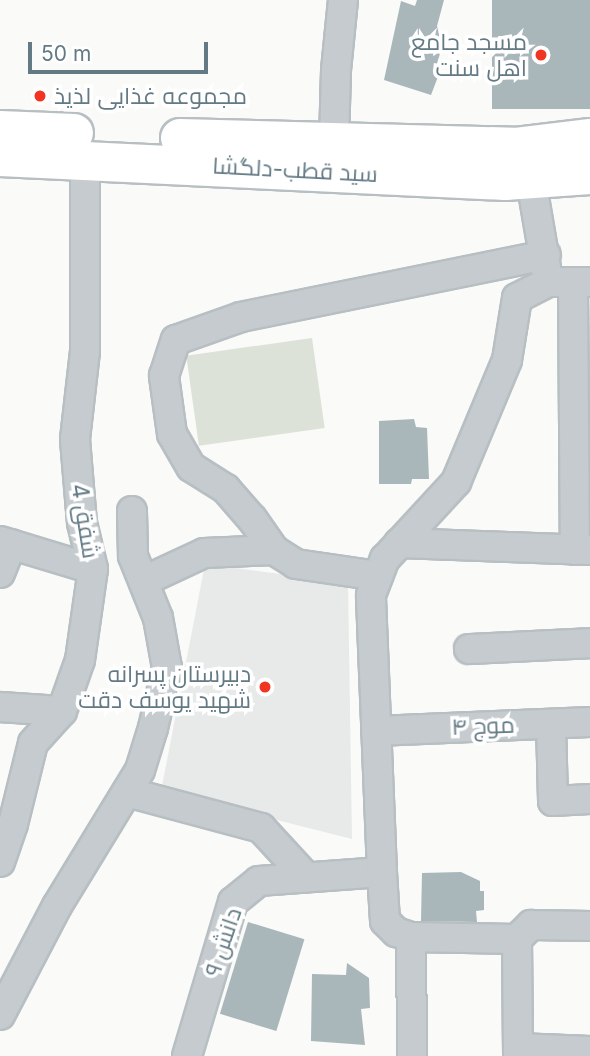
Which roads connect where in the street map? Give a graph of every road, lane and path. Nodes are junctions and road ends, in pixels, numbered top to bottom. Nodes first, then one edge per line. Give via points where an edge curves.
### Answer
1 (343, 0) edge
2 (0, 130) edge
3 (590, 138) edge
4 (334, 142) junction
5 (194, 152) junction
6 (0, 157) edge
7 (85, 160) junction
8 (590, 175) edge
9 (531, 180) junction
10 (564, 275) edge
11 (132, 511) dead end
12 (6, 543) edge
13 (400, 543) junction
14 (274, 550) junction
15 (582, 550) edge
16 (93, 569) junction
17 (0, 573) edge
18 (378, 576) junction
19 (144, 580) junction
20 (590, 643) edge
21 (468, 649) dead end
22 (0, 707) edge
23 (62, 711) junction
24 (590, 722) edge
25 (551, 724) junction
26 (376, 731) junction
27 (127, 792) junction
28 (590, 799) edge
29 (0, 862) edge
30 (382, 872) junction
31 (306, 877) junction
32 (590, 926) edge
33 (411, 937) junction
34 (517, 939) junction
35 (0, 1015) edge
36 (590, 1051) edge
37 (518, 1052) edge
38 (187, 1056) edge
39 (412, 1056) edge

1 - 4 street
2 - 5 main road, سید قطب-دلگشا
3 - 4 main road, سید قطب-دلگشا via 513,147
4 - 5 main road, سید قطب-دلگشا
5 - 7 main road, سید قطب-دلگشا
5 - 9 main road, سید قطب-دلگشا
6 - 7 main road, سید قطب-دلگشا
7 - 16 street, شفق 4 via 85,351 75,439 82,523
8 - 9 main road, سید قطب-دلگشا
9 - 10 street
10 - 13 street via 517,298 507,360 456,482
10 - 14 street via 241,317 176,340 164,376 172,434 191,467 226,489
10 - 15 street
11 - 19 street via 133,556
12 - 16 street
12 - 17 street
13 - 15 street
13 - 18 street via 385,559
14 - 18 street via 296,564
14 - 19 street via 204,553
16 - 23 street, شفق 4 via 80,660
18 - 26 street via 371,595
19 - 27 street via 158,618 167,668 140,770
20 - 21 street
22 - 23 street
23 - 29 street, شفق 4 via 33,743
24 - 25 street, موج ۴
25 - 26 street, موج ۴
25 - 28 street via 553,801
26 - 30 street
27 - 31 street via 261,828
27 - 35 street via 57,906
30 - 31 street, دانش ۹
30 - 33 street via 385,921 396,932
31 - 38 street, دانش ۹ via 259,881 233,902
32 - 34 street via 531,925
33 - 34 street
33 - 39 street
34 - 37 street
36 - 37 street

